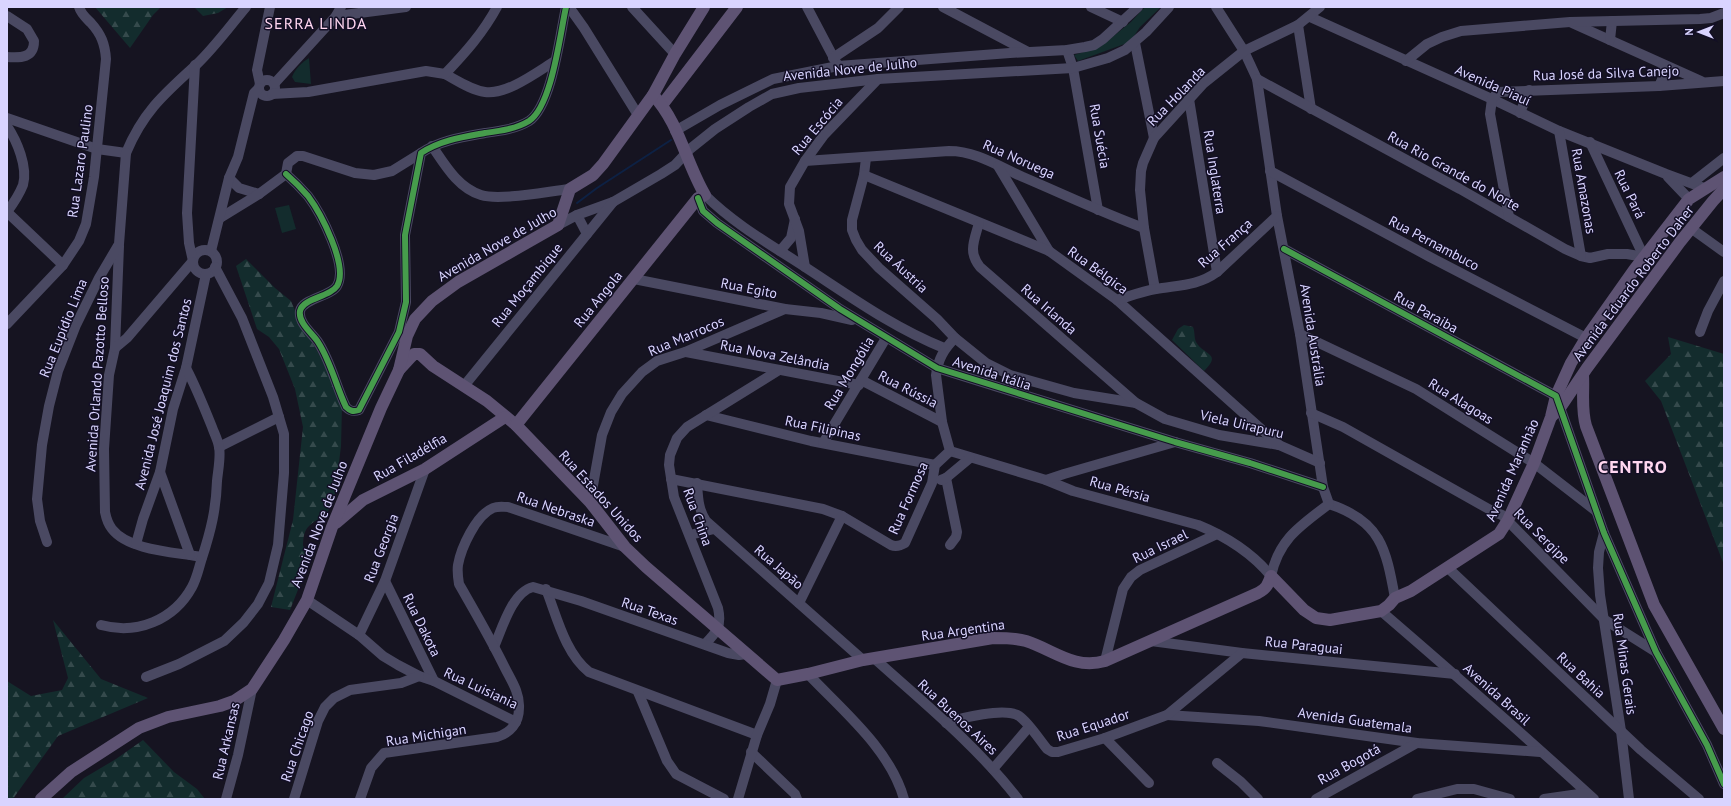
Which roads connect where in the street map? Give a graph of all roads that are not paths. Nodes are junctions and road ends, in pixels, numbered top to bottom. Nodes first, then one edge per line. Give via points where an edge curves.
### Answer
1 (79, 7) edge
2 (246, 7) edge
3 (270, 7) edge
4 (406, 7) edge
5 (497, 7) edge
6 (566, 7) edge
7 (569, 7) edge
8 (632, 7) edge
9 (704, 7) edge
10 (737, 7) edge
11 (807, 7) edge
12 (899, 7) edge
13 (943, 7) edge
14 (1091, 7) edge
15 (1138, 7) edge
16 (1169, 7) edge
17 (1216, 7) edge
18 (1320, 7) edge
19 (338, 12) edge
20 (1722, 12) edge
21 (7, 16) edge
22 (1310, 17) junction
23 (1612, 21) junction
24 (1123, 22) junction
25 (1570, 22) junction
26 (1298, 25) junction
27 (1610, 40) junction
28 (1135, 43) junction
29 (1067, 50) junction
30 (1244, 51) junction
31 (1028, 52) junction
32 (675, 54) junction
33 (7, 57) edge
34 (555, 61) junction
35 (1406, 61) junction
36 (836, 62) junction
37 (195, 65) junction
38 (1663, 65) junction
39 (1073, 68) junction
40 (445, 74) junction
41 (878, 79) junction
42 (1257, 79) junction
43 (1724, 81) edge
44 (1703, 82) junction
45 (1660, 86) junction
46 (267, 87) junction
47 (1529, 90) junction
48 (653, 95) junction
49 (1492, 99) junction
50 (1189, 100) junction
51 (662, 105) junction
52 (1311, 108) junction
53 (1520, 113) junction
54 (638, 115) junction
55 (7, 118) edge
56 (7, 126) edge
57 (675, 131) junction
58 (1559, 131) junction
59 (1154, 138) junction
60 (1590, 142) junction
61 (432, 146) junction
62 (97, 148) junction
63 (126, 153) junction
64 (422, 153) junction
65 (686, 154) junction
66 (866, 158) junction
67 (1724, 158) edge
68 (805, 161) junction
69 (998, 166) junction
70 (1270, 171) junction
71 (286, 174) junction
72 (1666, 174) junction
73 (864, 175) junction
74 (1724, 177) edge
75 (229, 178) junction
76 (1692, 183) junction
77 (1704, 188) junction
78 (570, 189) junction
79 (1724, 190) edge
80 (259, 194) junction
81 (701, 197) junction
82 (613, 202) junction
83 (1685, 204) junction
84 (1710, 205) junction
85 (1098, 210) junction
86 (7, 212) edge
87 (576, 215) junction
88 (1277, 216) junction
89 (1509, 217) junction
90 (220, 218) junction
91 (795, 220) junction
92 (979, 224) junction
93 (558, 225) junction
94 (1144, 228) junction
95 (1692, 229) junction
96 (587, 234) junction
97 (1680, 242) junction
98 (119, 244) junction
99 (1284, 249) junction
100 (211, 251) junction
101 (780, 251) junction
102 (1049, 251) junction
103 (1724, 252) edge
104 (1581, 256) junction
105 (1644, 257) junction
106 (193, 261) junction
107 (63, 265) junction
108 (216, 267) junction
109 (805, 267) junction
110 (1217, 272) junction
111 (206, 274) junction
112 (634, 279) junction
113 (1724, 281) edge
114 (1155, 289) junction
115 (1117, 300) junction
116 (406, 302) junction
117 (785, 309) junction
118 (420, 313) junction
119 (858, 322) junction
120 (7, 324) edge
121 (1700, 332) dead end
122 (403, 334) junction
123 (1300, 334) junction
124 (886, 338) junction
125 (955, 338) junction
126 (1586, 338) junction
127 (115, 348) junction
128 (944, 348) junction
129 (685, 352) junction
130 (1572, 361) junction
131 (186, 368) junction
132 (937, 368) junction
133 (399, 370) junction
134 (779, 370) junction
135 (1585, 372) junction
136 (1108, 379) junction
137 (860, 382) junction
138 (464, 386) junction
139 (1573, 388) junction
140 (1556, 396) junction
141 (1106, 398) junction
142 (1136, 403) junction
143 (1560, 408) junction
144 (1582, 412) junction
145 (1311, 413) junction
146 (706, 415) junction
147 (279, 417) junction
148 (505, 417) junction
149 (1551, 417) junction
150 (942, 422) junction
151 (1253, 422) junction
152 (516, 425) junction
153 (1249, 440) junction
154 (1175, 442) junction
155 (824, 443) junction
156 (1279, 445) junction
157 (219, 447) junction
158 (950, 451) junction
159 (970, 458) junction
160 (1320, 463) junction
161 (1534, 463) junction
162 (935, 465) junction
163 (425, 468) junction
164 (160, 472) junction
165 (946, 478) junction
166 (670, 479) junction
167 (1046, 480) junction
168 (697, 483) junction
169 (932, 483) junction
170 (349, 486) junction
171 (1323, 487) junction
172 (363, 500) junction
173 (590, 502) junction
174 (1329, 504) junction
175 (1596, 511) junction
176 (842, 516) junction
177 (1508, 520) junction
178 (332, 527) junction
179 (714, 529) junction
180 (1604, 533) junction
181 (1217, 534) junction
182 (690, 535) junction
183 (47, 542) dead end
184 (136, 544) junction
185 (950, 545) dead end
186 (625, 547) junction
187 (190, 555) junction
188 (202, 557) junction
189 (1448, 568) junction
190 (1271, 576) junction
191 (385, 581) junction
192 (546, 590) junction
193 (1396, 598) junction
194 (307, 600) junction
195 (799, 603) junction
196 (1381, 611) junction
197 (1605, 620) junction
198 (101, 625) dead end
199 (718, 630) junction
200 (359, 635) junction
201 (1151, 641) junction
202 (705, 644) junction
203 (494, 647) junction
204 (1656, 652) junction
205 (1242, 653) junction
206 (746, 654) junction
207 (875, 659) junction
208 (863, 660) junction
209 (1105, 661) junction
210 (808, 674) junction
211 (1455, 674) junction
212 (419, 676) junction
213 (146, 677) dead end
214 (778, 680) junction
215 (434, 681) junction
216 (252, 689) junction
217 (638, 692) junction
218 (1167, 715) junction
219 (516, 722) junction
220 (946, 723) junction
221 (1029, 727) junction
222 (1724, 729) edge
223 (1621, 731) junction
224 (757, 735) junction
225 (1105, 738) junction
226 (1417, 742) junction
227 (751, 752) junction
228 (1540, 752) junction
229 (1217, 763) dead end
230 (993, 769) junction
231 (1149, 783) dead end
232 (1724, 784) edge
233 (1590, 796) edge
234 (41, 799) edge
235 (226, 799) edge
236 (294, 799) edge
237 (360, 799) edge
238 (724, 799) edge
239 (738, 799) edge
240 (797, 799) edge
241 (905, 799) edge
242 (1018, 799) edge
243 (1258, 799) edge
244 (1316, 799) edge
245 (1416, 799) edge
246 (1510, 799) edge
247 (1544, 799) edge
248 (1628, 799) edge
249 (1699, 799) edge

1 - 62 street, Rua Lazaro Paulino via 81,13 99,33 105,48
2 - 37 street
3 - 46 street via 257,70
4 - 19 street
5 - 40 street via 488,24
6 - 34 street
7 - 54 street
8 - 32 street
9 - 32 main road
10 - 51 main road
11 - 36 street
12 - 36 street via 878,28
13 - 31 street
14 - 24 street
15 - 24 street, Avenida Nove de Julho
16 - 28 street, Avenida Nove de Julho
17 - 30 street, Avenida Austrália
18 - 22 street, Rua Holanda
19 - 46 street via 290,67
20 - 23 street via 1700,19
21 - 33 street via 27,29 34,46 27,56
22 - 26 street, Rua Holanda
22 - 35 street, Avenida Piauí
23 - 25 street
23 - 27 street
24 - 29 street, Avenida Nove de Julho via 1094,44
25 - 27 street
25 - 35 street via 1461,31 1427,44
26 - 30 street, Rua Holanda
26 - 52 street
27 - 38 street
28 - 39 street, Avenida Nove de Julho via 1108,58
28 - 59 street
29 - 31 street, Avenida Nove de Julho
29 - 39 street, Rua Suécia
30 - 42 street, Avenida Austrália
30 - 50 street, Rua Holanda via 1204,83
31 - 36 street, Avenida Nove de Julho
32 - 48 main road
34 - 40 street via 496,92 473,89
34 - 61 street via 543,104 530,121 509,129
35 - 49 street, Avenida Piauí
36 - 57 street, Avenida Nove de Julho via 773,79
37 - 63 street via 142,121
37 - 106 street via 188,213 189,243
38 - 44 street
38 - 45 street via 1664,75
39 - 41 street, Avenida Nove de Julho
39 - 85 street, Rua Suécia
40 - 46 street via 426,71 299,93
41 - 65 street, Avenida Nove de Julho via 799,88 772,94 715,129
41 - 68 street, Rua Escócia via 836,121
42 - 52 street, Rua Rio Grande do Norte
42 - 70 street, Avenida Austrália
43 - 44 street, Rua José da Silva Canejo
44 - 45 street, Rua José da Silva Canejo
45 - 47 street, Rua José da Silva Canejo
46 - 75 street via 254,93 238,157
47 - 49 street, Rua José da Silva Canejo via 1498,92
47 - 53 street
48 - 51 main road, Avenida Itália
48 - 54 main road
49 - 53 street, Avenida Piauí
49 - 89 street via 1490,114
50 - 59 street, Rua Holanda
50 - 110 street, Rua Inglaterra
51 - 57 main road, Avenida Itália
52 - 89 street, Rua Rio Grande do Norte
53 - 58 street, Avenida Piauí
54 - 78 main road via 593,175
55 - 62 street
56 - 86 street via 16,143 24,175 20,191
57 - 65 main road, Avenida Itália
58 - 60 street, Avenida Piauí
58 - 104 street, Rua Amazonas
59 - 94 street, Rua Holanda via 1141,171
60 - 72 street, Avenida Piauí
60 - 105 street, Rua Pará
61 - 64 street
61 - 78 street via 450,172 481,195 491,197
62 - 63 street
62 - 107 street, Rua Lazaro Paulino via 86,224 79,241
63 - 98 street, Rua Eupídio Lima
64 - 71 street via 392,171 365,175 298,156 288,163
64 - 116 street via 405,235
65 - 81 main road, Avenida Itália
65 - 82 street, Avenida Nove de Julho via 674,165
66 - 68 street, Rua Noruega
66 - 69 street, Rua Noruega via 957,151 979,156
66 - 73 street, Rua Áustria
67 - 76 street
68 - 91 street, Rua Escócia via 788,194
69 - 85 street, Rua Noruega
69 - 102 street
70 - 88 street, Avenida Austrália
70 - 126 street, Rua Pernambuco
71 - 80 street
71 - 122 street via 296,182 317,210 335,250 339,269 337,286 302,307 300,315 322,348 343,402 350,411 359,410
72 - 76 street, Avenida Piauí
72 - 83 street, Avenida Piauí
73 - 92 street, Rua Bélgica
73 - 125 street, Rua Áustria via 852,220 856,240 874,263
74 - 77 main road
75 - 80 street via 239,188
75 - 90 street
76 - 77 street, Avenida Piauí
77 - 83 main road, Avenida Maranhão
77 - 84 main road via 1710,191
78 - 93 main road
79 - 84 main road, Avenida Eduardo Roberto Daher
80 - 90 street
81 - 101 street, Avenida Itália
81 - 112 main road, Rua Angola
81 - 119 street, Avenida Itália via 703,211 717,223
82 - 87 street, Avenida Nove de Julho
82 - 96 street, Rua Moçambique
83 - 84 main road
83 - 97 main road via 1692,216
83 - 105 main road, Avenida Maranhão
84 - 95 main road, Avenida Eduardo Roberto Daher
85 - 94 street, Rua Noruega
86 - 107 street
87 - 93 street, Avenida Nove de Julho
87 - 96 street
88 - 99 street, Avenida Austrália
88 - 110 street, Rua França
89 - 104 street, Rua Rio Grande do Norte
90 - 100 street
91 - 101 street via 791,238
91 - 109 street, Rua Escócia
92 - 102 street, Rua Bélgica
92 - 136 street, Rua Irlanda via 973,248 974,259 980,267
93 - 118 main road, Avenida Nove de Julho via 458,282
94 - 114 street, Rua Holanda
95 - 97 main road, Avenida Eduardo Roberto Daher
95 - 103 street
96 - 138 street, Rua Moçambique
97 - 135 main road, Avenida Eduardo Roberto Daher
98 - 127 street, Avenida Orlando Pazotto Belloso
98 - 183 street, Rua Eupídio Lima via 80,318 58,371 50,400 42,445 37,499 40,522
99 - 123 street, Avenida Austrália
99 - 140 street, Rua Paraiba
100 - 106 street via 206,249 198,252
100 - 108 street via 217,260
101 - 109 street, Avenida Itália
102 - 115 street, Rua Bélgica
104 - 105 street, Rua Rio Grande do Norte via 1590,258 1608,254 1627,254
105 - 126 main road, Avenida Maranhão
106 - 111 street via 193,266 198,272
106 - 127 street via 128,338
107 - 120 street, Rua Lazaro Paulino
108 - 111 street
108 - 147 street via 242,318
109 - 128 street, Avenida Itália via 906,332
110 - 114 street, Rua França via 1207,280
111 - 131 street, Avenida José Joaquim dos Santos
112 - 117 street, Rua Egito
112 - 152 main road, Rua Angola
113 - 121 street
114 - 115 street, Rua França
115 - 151 street, Rua Bélgica
116 - 118 street
116 - 122 street
117 - 119 street, Rua Egito via 821,313
117 - 129 street, Rua Marrocos
118 - 122 main road, Avenida Nove de Julho
119 - 124 street, Avenida Itália
122 - 133 main road, Avenida Nove de Julho
123 - 145 street, Avenida Austrália
123 - 161 street, Rua Alagoas via 1416,389
124 - 132 street, Avenida Itália
124 - 137 street, Rua Mongólia
125 - 128 street, Avenida Itália
125 - 141 street, Avenida Itália via 1001,372 1074,393
126 - 130 main road, Avenida Maranhão
127 - 184 street, Avenida Orlando Pazotto Belloso via 109,375 104,449 105,512 112,529
128 - 132 street, Avenida Itália
129 - 134 street, Rua Nova Zelândia
129 - 173 street, Rua Marrocos via 658,361 642,372 622,394 602,435
130 - 135 main road via 1579,364
130 - 139 main road
130 - 140 main road, Avenida Maranhão
131 - 157 street
131 - 164 street, Avenida José Joaquim dos Santos via 173,409
132 - 150 street via 937,393
132 - 154 street, Avenida Itália
133 - 138 main road, Rua Estados Unidos via 414,354 420,354
133 - 170 main road, Avenida Nove de Julho
134 - 137 street, Rua Nova Zelândia
134 - 146 street, Rua China
135 - 139 main road
135 - 144 main road, Avenida Eduardo Roberto Daher
136 - 141 street
136 - 142 street, Rua Irlanda
137 - 150 street, Rua Rússia
137 - 155 street, Rua Mongólia
138 - 148 main road, Rua Estados Unidos via 487,400
139 - 143 main road
139 - 144 main road via 1576,403
140 - 143 street
140 - 149 main road, Avenida Maranhão
141 - 142 street, Avenida Itália
142 - 153 street, Viela Uirapuru via 1166,419 1219,435
143 - 149 main road
143 - 175 street
144 - 222 main road, Avenida Eduardo Roberto Daher via 1654,605
145 - 160 street, Avenida Austrália
145 - 177 street, Rua Sergipe via 1342,427
146 - 155 street, Rua Filipinas
146 - 166 street, Rua China via 687,427 677,438 670,455
147 - 157 street
147 - 213 street via 284,434 284,473 278,545 266,588 258,604 224,641 179,664
148 - 152 main road, Rua Estados Unidos
148 - 163 main road, Rua Filadélfia
149 - 161 main road, Avenida Maranhão
150 - 158 street
151 - 153 street
151 - 156 street, Rua Bélgica
152 - 173 main road, Rua Estados Unidos
153 - 156 street, Viela Uirapuru
154 - 167 street
154 - 171 street, Avenida Itália
155 - 162 street, Rua Filipinas
156 - 160 street, Viela Uirapuru
157 - 188 street via 213,522
158 - 159 street, Rua Pérsia
158 - 162 street, Rua Formosa
159 - 165 street
159 - 167 street, Rua Pérsia
160 - 171 street, Avenida Austrália
161 - 175 street, Rua Alagoas
161 - 177 main road, Avenida Maranhão
162 - 169 street, Rua Formosa
163 - 172 main road, Rua Filadélfia
163 - 191 street, Rua Georgia
164 - 184 street, Avenida José Joaquim dos Santos
164 - 187 street
165 - 169 street
165 - 185 street via 957,532
166 - 168 street, Rua Formosa
166 - 182 street, Rua China via 674,497
167 - 181 street, Rua Pérsia via 1080,493 1198,525
168 - 176 street, Rua Formosa via 823,509
168 - 179 street, Rua Japão via 701,513
169 - 176 street, Rua Formosa via 905,543 899,546 891,545
170 - 172 main road via 352,494
170 - 178 main road, Avenida Nove de Julho
171 - 174 street, Avenida Austrália
172 - 178 main road, Rua Filadélfia
173 - 186 main road, Rua Estados Unidos
174 - 190 street via 1294,531 1279,550
174 - 193 street via 1364,521 1372,530 1386,553
175 - 180 street
176 - 195 street
177 - 189 main road, Avenida Maranhão via 1499,534
177 - 197 street, Rua Sergipe
178 - 194 main road, Avenida Nove de Julho
179 - 182 street
179 - 195 street, Rua Japão
180 - 197 street, Rua Minas Gerais via 1598,568
180 - 204 street
181 - 190 street, Rua Pérsia via 1250,555
181 - 209 street, Rua Israel via 1140,570 1131,577 1123,589
182 - 199 street, Rua China via 718,608
184 - 187 street, Avenida Orlando Pazotto Belloso
186 - 199 main road, Rua Estados Unidos
186 - 203 street, Rua Nebraska via 508,507 496,507 482,515 464,544 458,576 459,584
187 - 188 street, Avenida Orlando Pazotto Belloso
188 - 198 street via 193,585 182,602 168,614 133,628 114,629
189 - 193 main road, Avenida Maranhão
189 - 223 street, Rua Bahia
190 - 196 main road via 1304,610 1316,618 1330,620
190 - 201 main road, Rua Argentina via 1264,590
191 - 200 street, Rua Georgia
191 - 215 street, Rua Dakota
192 - 202 street, Rua Texas
192 - 203 street via 526,588 520,594
192 - 217 street via 569,647 582,667
193 - 196 main road, Avenida Maranhão
194 - 200 street, Rua Luisiania
194 - 216 main road, Avenida Nove de Julho
195 - 208 street, Rua Japão
196 - 211 street, Avenida Brasil
197 - 204 street, Rua Sergipe
197 - 223 street, Rua Minas Gerais
199 - 202 street
199 - 206 main road, Rua Estados Unidos
200 - 212 street, Rua Luisiania via 383,656
201 - 205 street, Rua Paraguai
201 - 209 main road, Rua Argentina
202 - 206 street, Rua Texas via 728,653
203 - 219 street, Rua Luisiania via 517,694 520,708
204 - 232 street via 1707,745
205 - 211 street, Rua Paraguai
205 - 218 street, Rua Equador
206 - 214 main road, Rua Estados Unidos
207 - 208 main road, Rua Argentina
207 - 209 main road, Rua Argentina via 1007,637 1028,642 1078,663 1089,665
207 - 220 street, Rua Buenos Aires
208 - 210 main road, Rua Argentina
210 - 214 main road, Rua Argentina
210 - 241 street via 882,753
211 - 228 street, Avenida Brasil
212 - 215 street, Rua Luisiania
212 - 236 street, Rua Chicago via 401,683 350,690 334,698 325,707 318,721
214 - 224 street
215 - 219 street, Rua Luisiania
216 - 234 main road, Avenida Nove de Julho via 234,701 220,706 168,717 140,728 71,772
216 - 235 street, Rua Arkansas
217 - 224 street
217 - 238 street via 667,761 676,774
218 - 225 street, Rua Equador
218 - 226 street, Avenida Guatemala via 1259,721
219 - 237 street, Rua Michigan via 509,732 497,737 384,754 371,768
220 - 221 street, Rua Equador via 981,714 1011,713 1019,716
220 - 230 street, Rua Buenos Aires
221 - 225 street, Rua Equador via 1052,752
221 - 230 street
223 - 248 street, Rua Minas Gerais
223 - 249 street, Rua Bahia
224 - 227 street
225 - 231 street
226 - 228 street, Avenida Guatemala
226 - 244 street, Rua Bogotá
227 - 239 street
227 - 240 street via 795,794
228 - 233 street, Avenida Brasil
229 - 243 street
230 - 242 street, Rua Buenos Aires
233 - 247 street
245 - 246 street via 1457,789 1474,789

